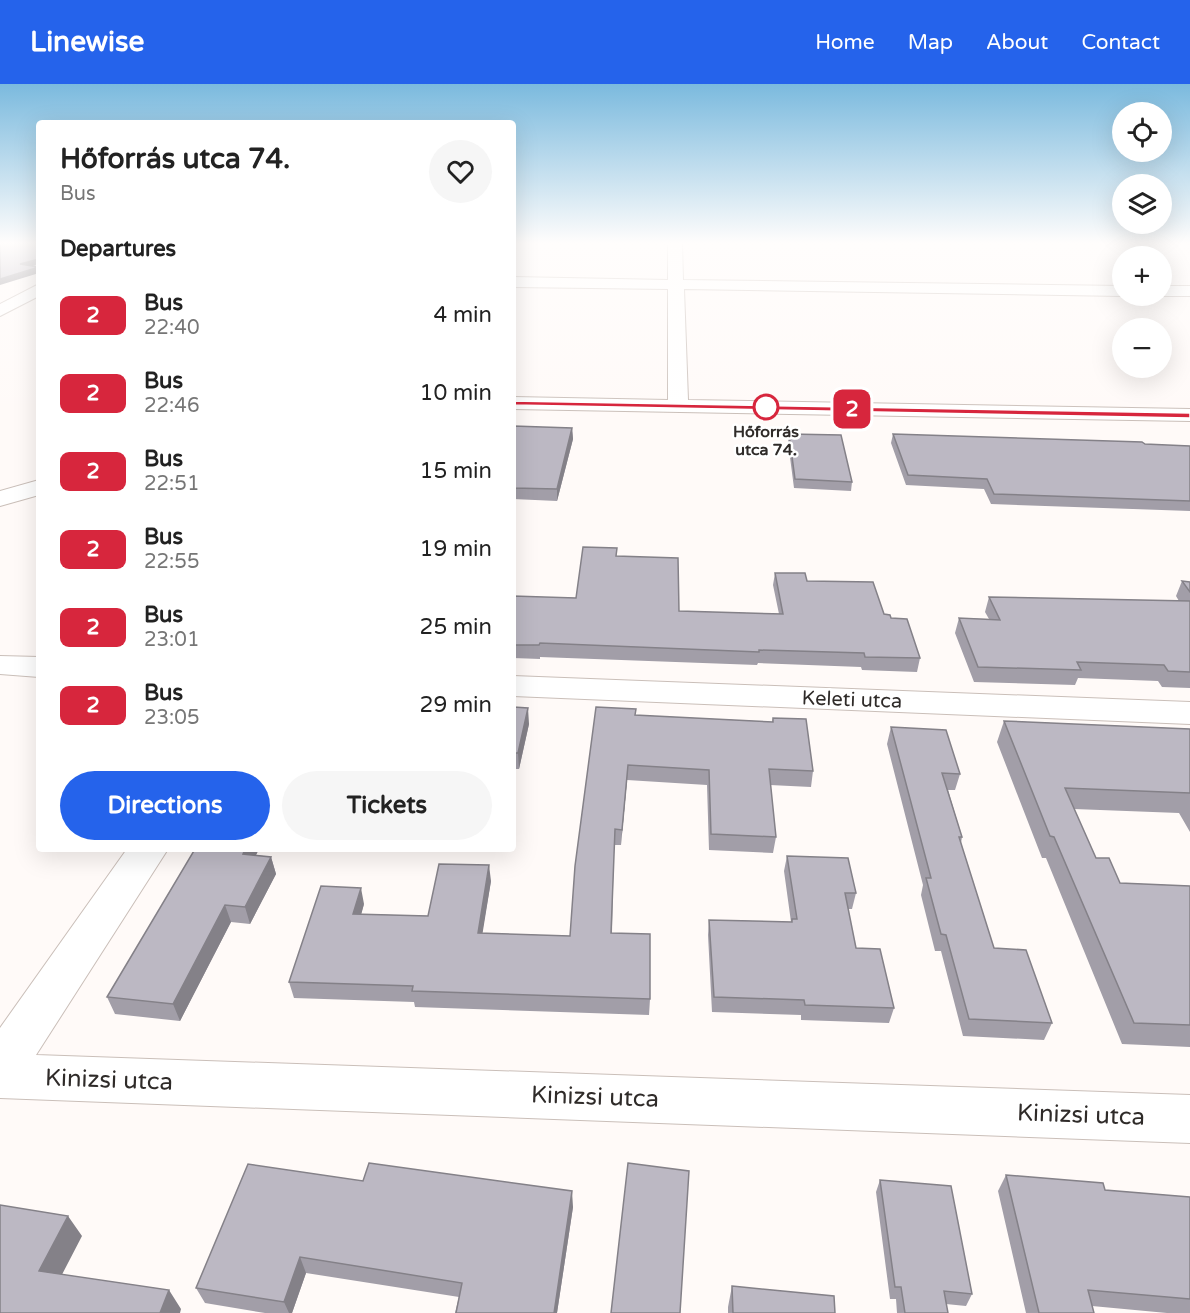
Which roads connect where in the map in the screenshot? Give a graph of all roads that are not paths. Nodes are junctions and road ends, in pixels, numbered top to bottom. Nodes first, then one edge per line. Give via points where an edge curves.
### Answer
1 (19, 300) edge
2 (675, 300) edge
3 (0, 311) edge
4 (516, 403) edge
5 (678, 405) junction
6 (1190, 415) edge
7 (36, 488) edge
8 (0, 499) edge
9 (0, 666) edge
10 (36, 667) edge
11 (516, 686) edge
12 (1190, 713) edge
13 (146, 852) edge
14 (0, 1068) edge
15 (0, 1076) edge
16 (1190, 1119) edge

1 - 3 street
2 - 5 street
4 - 5 street
5 - 6 street
7 - 8 street
9 - 10 street
11 - 12 street, Keleti utca
13 - 14 street
15 - 16 street, Kinizsi utca

